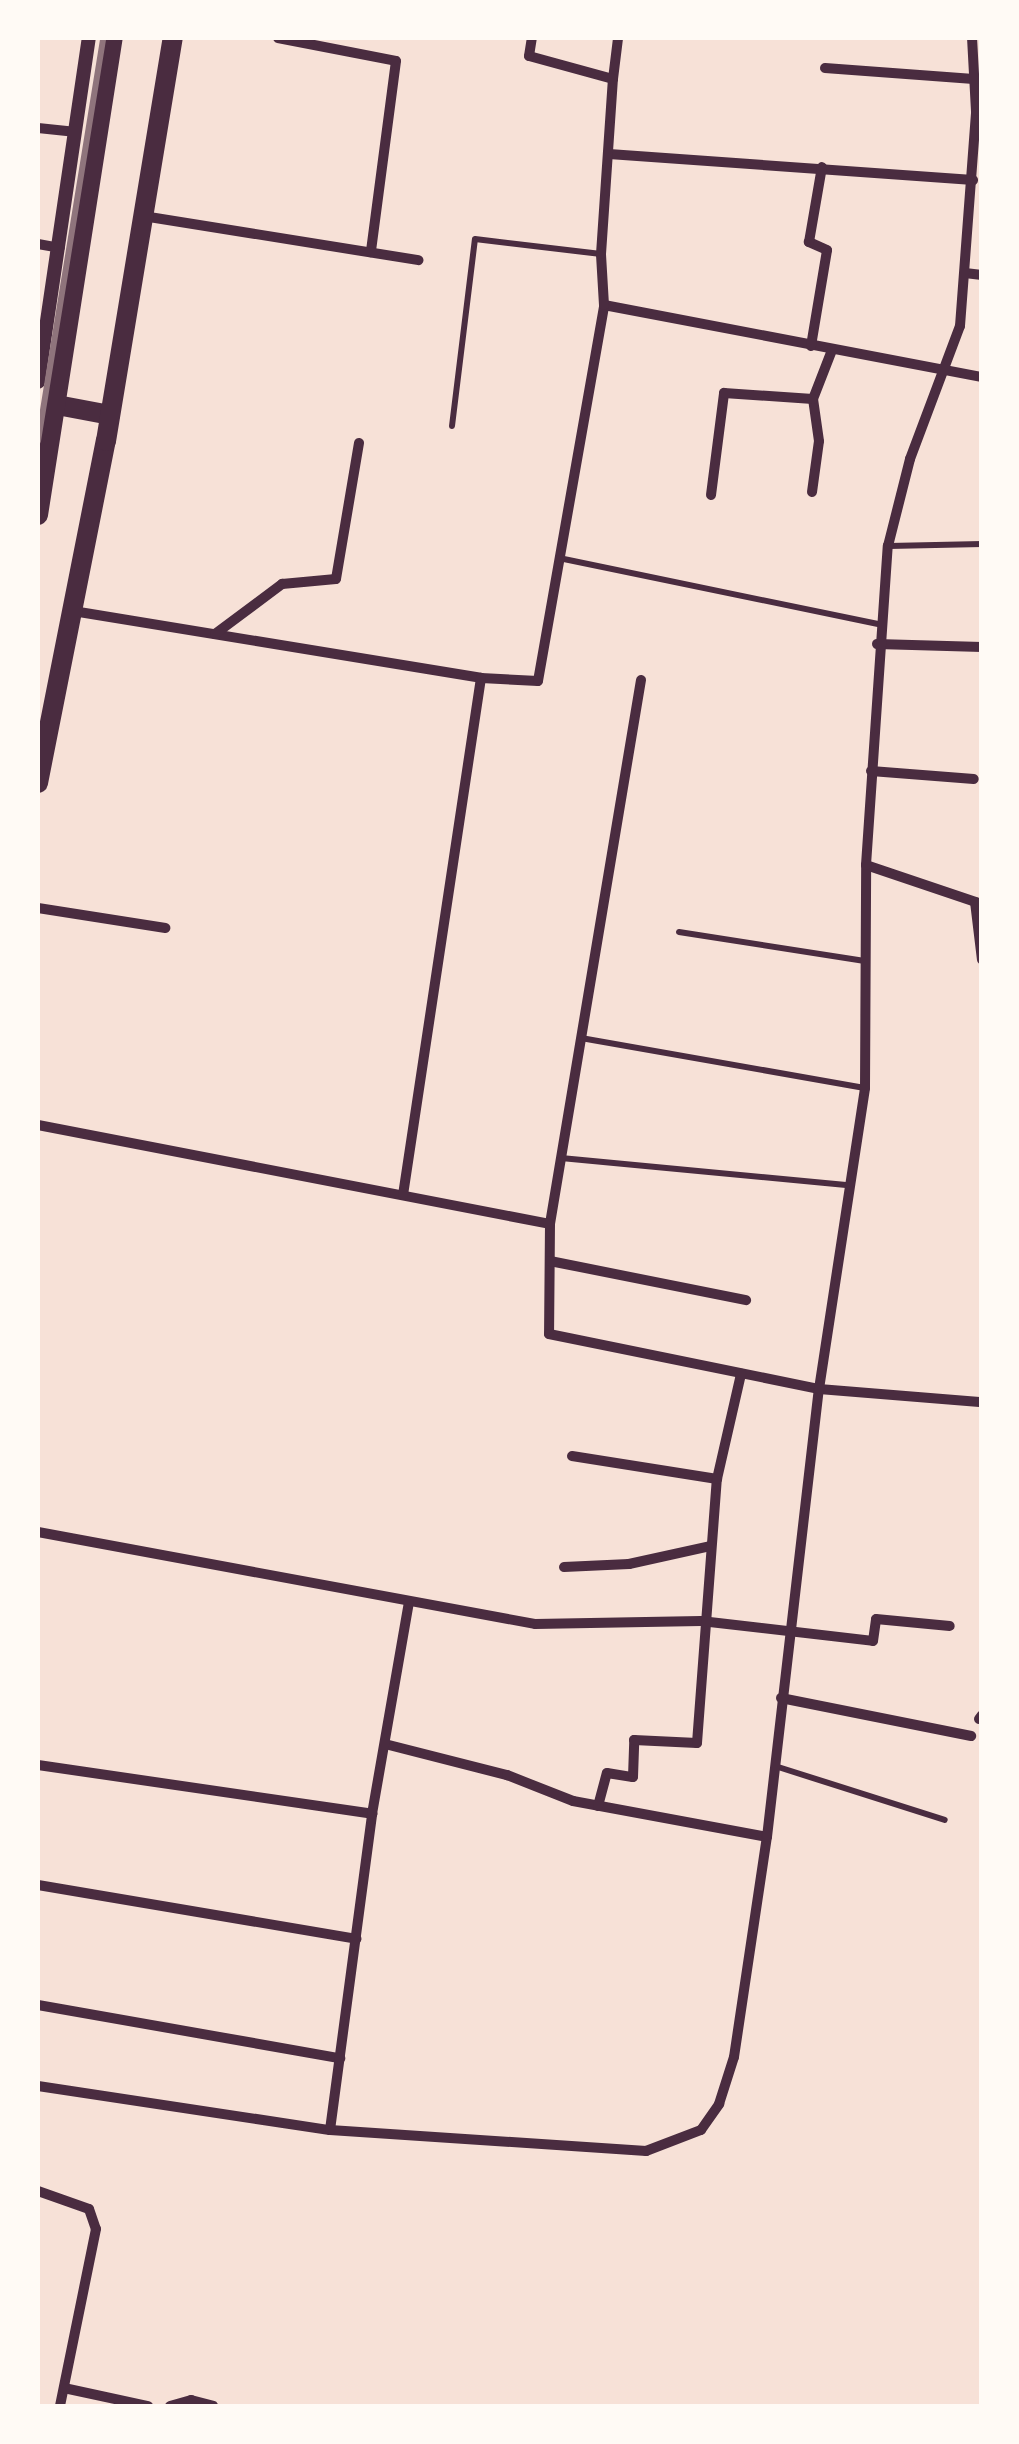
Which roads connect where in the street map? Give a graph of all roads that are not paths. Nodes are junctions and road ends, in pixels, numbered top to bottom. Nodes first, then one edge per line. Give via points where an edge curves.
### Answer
1 (89, 38) edge
2 (113, 38) edge
3 (173, 38) edge
4 (278, 38) edge
5 (532, 38) edge
6 (618, 38) edge
7 (972, 38) edge
8 (825, 68) dead end
9 (613, 78) junction
10 (974, 79) junction
11 (979, 111) edge
12 (38, 128) edge
13 (74, 132) junction
14 (609, 154) junction
15 (822, 167) junction
16 (973, 180) junction
17 (144, 216) junction
18 (38, 244) edge
19 (60, 248) junction
20 (371, 252) junction
21 (600, 254) junction
22 (419, 260) dead end
23 (965, 273) junction
24 (982, 274) edge
25 (604, 305) junction
26 (44, 311) edge
27 (810, 346) junction
28 (832, 350) junction
29 (944, 370) junction
30 (982, 377) edge
31 (38, 382) edge
32 (812, 399) junction
33 (57, 406) junction
34 (110, 414) junction
35 (452, 426) dead end
36 (359, 442) dead end
37 (812, 492) dead end
38 (711, 495) dead end
39 (38, 515) edge
40 (982, 544) edge
41 (888, 546) junction
42 (559, 558) junction
43 (72, 611) junction
44 (879, 624) junction
45 (216, 634) junction
46 (878, 644) junction
47 (982, 647) edge
48 (481, 678) junction
49 (641, 680) dead end
50 (871, 771) junction
51 (974, 779) dead end
52 (38, 784) edge
53 (866, 864) junction
54 (978, 903) edge
55 (38, 908) edge
56 (165, 928) dead end
57 (679, 932) dead end
58 (982, 960) edge
59 (868, 962) junction
60 (581, 1038) junction
61 (865, 1088) junction
62 (38, 1124) edge
63 (561, 1158) junction
64 (850, 1186) junction
65 (403, 1196) junction
66 (550, 1224) junction
67 (550, 1261) junction
68 (746, 1300) dead end
69 (740, 1374) junction
70 (820, 1389) junction
71 (982, 1402) edge
72 (572, 1456) dead end
73 (717, 1479) junction
74 (38, 1532) edge
75 (710, 1546) junction
76 (564, 1567) dead end
77 (409, 1602) junction
78 (702, 1621) junction
79 (950, 1626) dead end
80 (788, 1632) junction
81 (781, 1698) junction
82 (971, 1736) dead end
83 (384, 1744) junction
84 (38, 1764) edge
85 (774, 1766) junction
86 (598, 1806) junction
87 (372, 1814) junction
88 (945, 1820) dead end
89 (767, 1837) junction
90 (38, 1884) edge
91 (356, 1940) junction
92 (38, 2005) edge
93 (340, 2058) junction
94 (38, 2086) edge
95 (330, 2130) junction
96 (38, 2191) edge
97 (64, 2388) junction
98 (190, 2403) edge
99 (60, 2406) edge
100 (148, 2406) edge
101 (170, 2406) edge
102 (214, 2406) edge

1 - 13 street
2 - 33 highway
3 - 17 highway
4 - 20 street via 396,61
5 - 9 street via 528,56
6 - 9 street
7 - 10 street
8 - 10 street
9 - 14 street
10 - 11 street
11 - 16 street
12 - 13 street
13 - 19 street
14 - 15 street
14 - 21 street
15 - 16 street
15 - 27 street via 809,242 827,250
16 - 23 street
17 - 20 street
17 - 34 highway
18 - 19 street
19 - 26 street
20 - 22 street
21 - 25 street
21 - 35 lane via 475,239
23 - 24 street
23 - 29 street via 960,326
25 - 27 street
25 - 42 street
26 - 31 street
27 - 28 street
28 - 29 street
28 - 32 street
29 - 30 street
29 - 41 street via 910,459
32 - 37 street via 818,442
32 - 38 street via 724,392
33 - 34 highway
33 - 39 highway
34 - 43 highway
36 - 45 street via 338,576 282,584
40 - 41 lane
41 - 44 street
42 - 44 lane
42 - 48 street via 543,666 534,683
43 - 45 street
43 - 52 highway
44 - 46 street
45 - 48 street
46 - 47 street
46 - 50 street
48 - 65 street
49 - 60 street
50 - 51 street
50 - 53 street
53 - 54 street
53 - 59 street
54 - 58 street
55 - 56 street
57 - 59 lane
59 - 61 street
60 - 61 lane
60 - 63 street
61 - 64 street
62 - 65 street
63 - 64 lane
63 - 66 street
64 - 70 street
65 - 66 street
66 - 67 street
67 - 68 street
67 - 69 street via 549,1334
69 - 70 street
69 - 73 street
70 - 71 street
70 - 80 street
72 - 73 street
73 - 75 street
74 - 77 street
75 - 76 street via 629,1564
75 - 78 street
77 - 78 street via 535,1624 614,1628
77 - 83 street
78 - 80 street
78 - 86 street via 697,1743 634,1740 633,1777 606,1774
79 - 80 street via 876,1619 873,1641
80 - 81 street
81 - 82 street
81 - 85 street
83 - 86 street
83 - 87 street
84 - 87 street
85 - 88 lane
85 - 89 street
86 - 89 street
87 - 91 street
89 - 95 street via 734,2057 719,2104 700,2130 646,2152
90 - 91 street
91 - 93 street
92 - 93 street
93 - 95 street
94 - 95 street
96 - 97 street via 90,2209 96,2229
97 - 99 street
97 - 100 street
98 - 101 street
98 - 102 street

